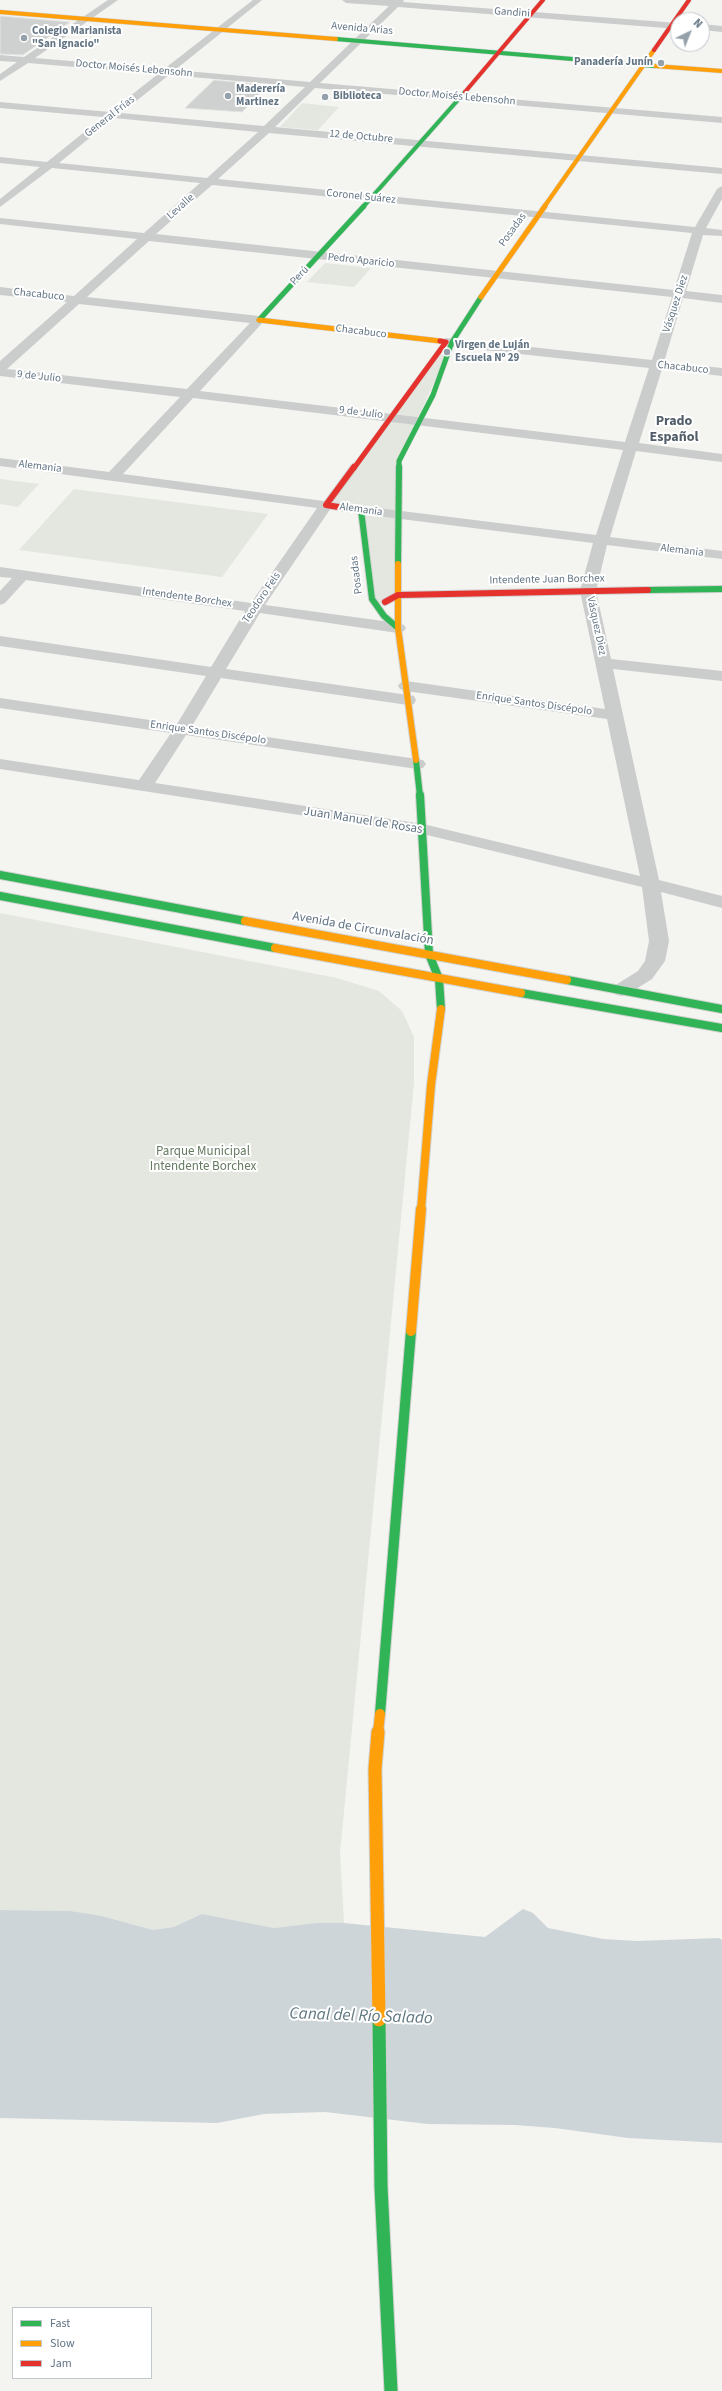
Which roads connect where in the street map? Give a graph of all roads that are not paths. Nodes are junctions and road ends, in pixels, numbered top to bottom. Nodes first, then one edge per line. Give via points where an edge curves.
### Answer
1 (114, 0) edge
2 (258, 0) edge
3 (346, 0) edge
4 (543, 0) edge
5 (689, 0) edge
6 (398, 2) edge
7 (0, 12) edge
8 (682, 12) edge
9 (531, 14) junction
10 (86, 19) junction
11 (670, 25) edge
12 (710, 28) edge
13 (722, 29) edge
14 (221, 30) junction
15 (670, 31) edge
16 (357, 41) junction
17 (497, 52) junction
18 (0, 58) edge
19 (26, 60) junction
20 (644, 65) junction
21 (722, 71) edge
22 (167, 72) junction
23 (0, 78) edge
24 (312, 85) junction
25 (460, 97) junction
26 (0, 105) edge
27 (612, 110) junction
28 (113, 115) junction
29 (722, 120) edge
30 (266, 131) junction
31 (419, 145) junction
32 (0, 160) edge
33 (579, 160) junction
34 (50, 165) junction
35 (722, 171) edge
36 (722, 176) edge
37 (210, 181) junction
38 (722, 189) edge
39 (371, 198) junction
40 (0, 204) edge
41 (539, 215) junction
42 (0, 221) edge
43 (700, 230) junction
44 (722, 233) edge
45 (147, 237) junction
46 (318, 256) junction
47 (496, 275) junction
48 (0, 291) edge
49 (679, 295) junction
50 (722, 299) edge
51 (76, 300) junction
52 (259, 320) junction
53 (449, 342) junction
54 (656, 365) junction
55 (0, 368) edge
56 (0, 372) edge
57 (722, 372) edge
58 (191, 393) junction
59 (392, 417) junction
60 (420, 420) junction
61 (631, 446) junction
62 (722, 458) edge
63 (0, 462) edge
64 (113, 476) junction
65 (326, 505) junction
66 (362, 510) junction
67 (399, 515) junction
68 (600, 541) junction
69 (722, 555) edge
70 (0, 572) edge
71 (23, 575) junction
72 (722, 589) edge
73 (588, 591) junction
74 (398, 595) junction
75 (0, 600) edge
76 (376, 606) junction
77 (254, 608) junction
78 (338, 619) junction
79 (398, 628) junction
80 (0, 640) edge
81 (604, 662) junction
82 (215, 672) junction
83 (722, 676) edge
84 (407, 693) junction
85 (0, 703) edge
86 (615, 715) junction
87 (182, 729) junction
88 (0, 764) edge
89 (417, 764) junction
90 (143, 787) junction
91 (423, 829) junction
92 (0, 875) edge
93 (651, 883) junction
94 (0, 896) edge
95 (722, 902) edge
96 (429, 954) junction
97 (439, 979) junction
98 (621, 990) junction
99 (722, 1009) edge
100 (722, 1028) edge
101 (391, 2391) edge

1 - 10 street
2 - 14 street, General Frías
3 - 6 street, Gandini
4 - 9 main road, Perú
5 - 8 main road, Posadas
6 - 9 street, Gandini
6 - 16 street, Levalle
7 - 10 main road, Avenida Arias
9 - 11 street, Gandini
9 - 17 main road, Perú
10 - 14 main road, Avenida Arias
10 - 19 street
12 - 13 street
14 - 16 main road, Avenida Arias
14 - 22 street, General Frías
15 - 20 main road, Posadas
16 - 17 main road, Avenida Arias
16 - 24 street, Levalle
17 - 20 main road, Avenida Arias
17 - 25 main road, Perú
18 - 19 street, Doctor Moisés Lebensohn
19 - 22 street, Doctor Moisés Lebensohn
19 - 23 street
20 - 21 main road, Avenida Arias
20 - 27 main road, Posadas
22 - 24 street, Doctor Moisés Lebensohn
22 - 28 street, General Frías
24 - 25 street, Doctor Moisés Lebensohn
24 - 30 street, Levalle
25 - 27 street, Doctor Moisés Lebensohn
25 - 31 main road, Perú
26 - 28 street, 12 de Octubre
27 - 29 street, Doctor Moisés Lebensohn
27 - 33 main road, Posadas
28 - 30 street, 12 de Octubre
28 - 34 street, General Frías
30 - 31 street, 12 de Octubre
30 - 37 street, Levalle
31 - 33 street, 12 de Octubre
31 - 39 main road, Perú
32 - 34 street, Coronel Suárez
33 - 35 street, 12 de Octubre
33 - 36 street, 12 de Octubre
33 - 41 main road, Posadas
34 - 37 street, Coronel Suárez
34 - 40 street, General Frías
37 - 39 street, Coronel Suárez
37 - 45 street, Levalle
38 - 43 street, Vásquez Diez
39 - 41 street, Coronel Suárez
39 - 46 main road, Perú
41 - 43 street, Coronel Suárez
41 - 47 main road, Posadas
42 - 45 street, Pedro Aparicio
43 - 44 street, Coronel Suárez
43 - 49 street, Vásquez Diez
45 - 46 street, Pedro Aparicio
45 - 51 street, Levalle
46 - 47 street, Pedro Aparicio
46 - 52 main road, Perú
47 - 49 street, Pedro Aparicio
47 - 53 main road, Posadas
48 - 51 street, Chacabuco
49 - 50 street, Pedro Aparicio
49 - 54 street, Vásquez Diez
51 - 52 street, Chacabuco
51 - 55 street, Levalle
52 - 53 main road, Chacabuco
52 - 58 street, Perú
53 - 54 street, Chacabuco
53 - 59 main road, Posadas
53 - 60 main road, Posadas via 434,395
54 - 57 street, Chacabuco
54 - 61 street, Vásquez Diez
56 - 58 street, 9 de Julio
58 - 59 street, 9 de Julio
58 - 64 street, Perú
59 - 60 street, 9 de Julio
59 - 65 main road, Teodoro Fels
60 - 61 street, 9 de Julio
60 - 67 main road, Posadas via 399,461
61 - 62 street, 9 de Julio
61 - 68 street, Vásquez Diez
63 - 64 street, Alemania
64 - 65 street, Alemania
65 - 66 main road, Alemania
65 - 77 street, Teodoro Fels
66 - 67 street, Alemania
66 - 76 main road, Posadas via 372,599
67 - 68 street, Alemania
67 - 74 main road, Posadas
68 - 69 street, Alemania
68 - 73 street, Vásquez Diez
70 - 71 street, Intendente Borchex
71 - 75 street
71 - 77 street, Intendente Borchex
72 - 73 main road, Intendente Juan Borchex
73 - 74 main road, Intendente Juan Borchex
73 - 81 street, Vásquez Diez
74 - 76 main road, Intendente Juan Borchex
74 - 79 main road, Posadas
76 - 78 street via 360,616
76 - 79 main road, Posadas
77 - 78 street, Intendente Borchex
77 - 82 street, Teodoro Fels
78 - 79 street, Intendente Borchex
79 - 84 main road, Posadas
80 - 82 street, Enrique Santos Discépolo
81 - 83 street
81 - 86 street, Vásquez Diez
82 - 84 street, Enrique Santos Discépolo
82 - 87 street, Teodoro Fels
84 - 86 street, Enrique Santos Discépolo
84 - 89 main road, Posadas
85 - 87 street, Enrique Santos Discépolo
86 - 93 street, Vásquez Diez
87 - 89 street, Enrique Santos Discépolo
87 - 90 street, Teodoro Fels
88 - 90 street, Juan Manuel de Rosas
89 - 91 main road, Posadas
90 - 91 street, Juan Manuel de Rosas
91 - 93 street, Juan Manuel de Rosas
91 - 96 main road, Posadas
92 - 96 main road, Avenida de Circunvalación
93 - 95 street, Juan Manuel de Rosas
93 - 98 street, Vásquez Diez via 659,941 655,961 645,975
94 - 97 main road
96 - 97 main road, Posadas
96 - 98 main road, Avenida de Circunvalación
97 - 100 main road
97 - 101 main road, Posadas via 441,1006 431,1085 375,1770 381,2187
98 - 99 main road, Avenida de Circunvalación

